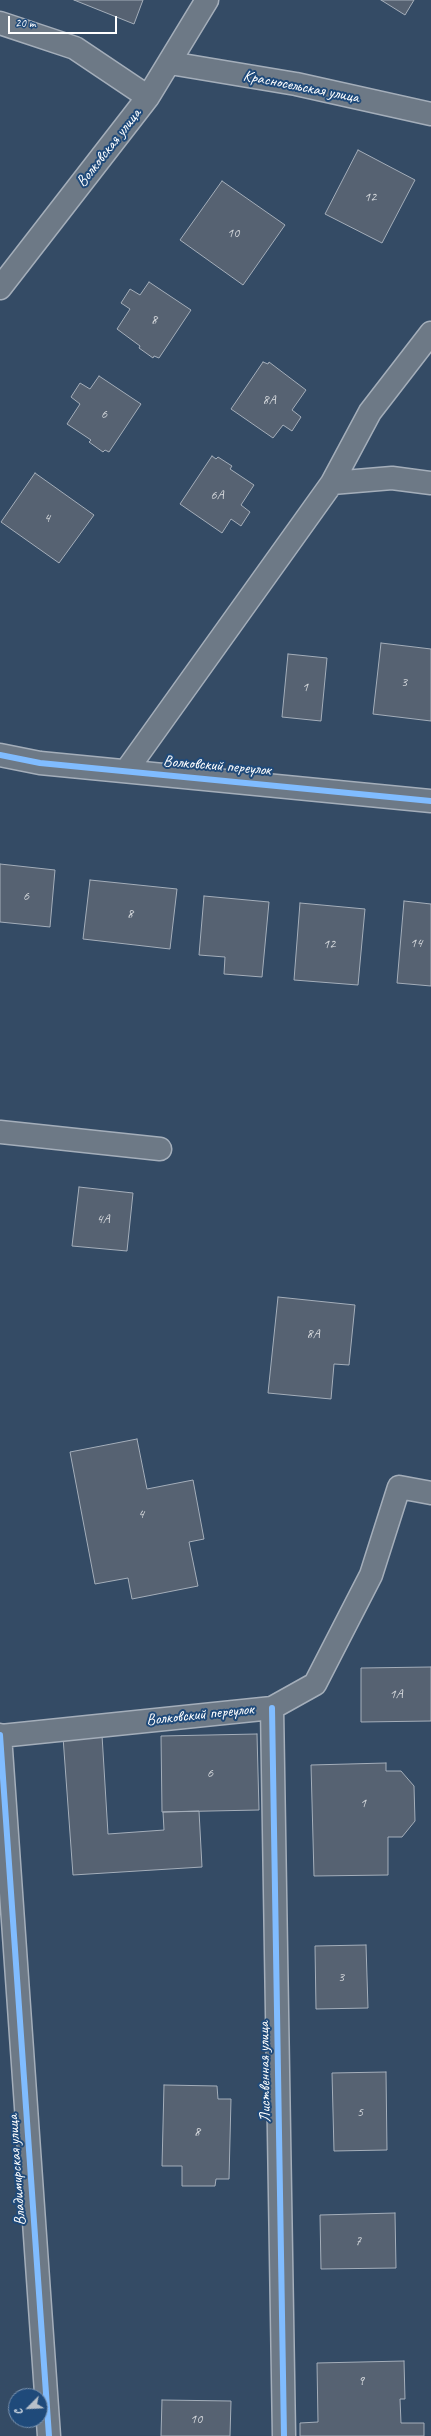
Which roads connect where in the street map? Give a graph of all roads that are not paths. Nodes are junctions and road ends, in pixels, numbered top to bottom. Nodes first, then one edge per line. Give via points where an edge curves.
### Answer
1 (207, 0) edge
2 (0, 23) edge
3 (170, 63) junction
4 (148, 96) junction
5 (431, 114) edge
6 (0, 288) edge
7 (431, 333) edge
8 (332, 483) junction
9 (431, 483) edge
10 (0, 755) edge
11 (126, 771) junction
12 (431, 801) edge
13 (0, 1132) edge
14 (160, 1149) dead end
15 (431, 1493) edge
16 (272, 1708) junction
17 (0, 1735) edge
18 (49, 2436) edge
19 (284, 2436) edge

1 - 3 street, Волковская улица
2 - 4 street via 75,48
3 - 4 street, Волковская улица
3 - 5 street, Красносельская улица via 296,84
4 - 6 street, Волковская улица
7 - 8 street via 370,412
8 - 9 street via 392,478
8 - 11 street
10 - 11 street, Волковский переулок via 40,763
11 - 12 street, Волковский переулок
13 - 14 street
15 - 16 street, Волковский переулок via 399,1487 372,1575 315,1684
16 - 17 street, Волковский переулок
16 - 19 street, Лиственная улица
17 - 18 street, Владимирская улица

